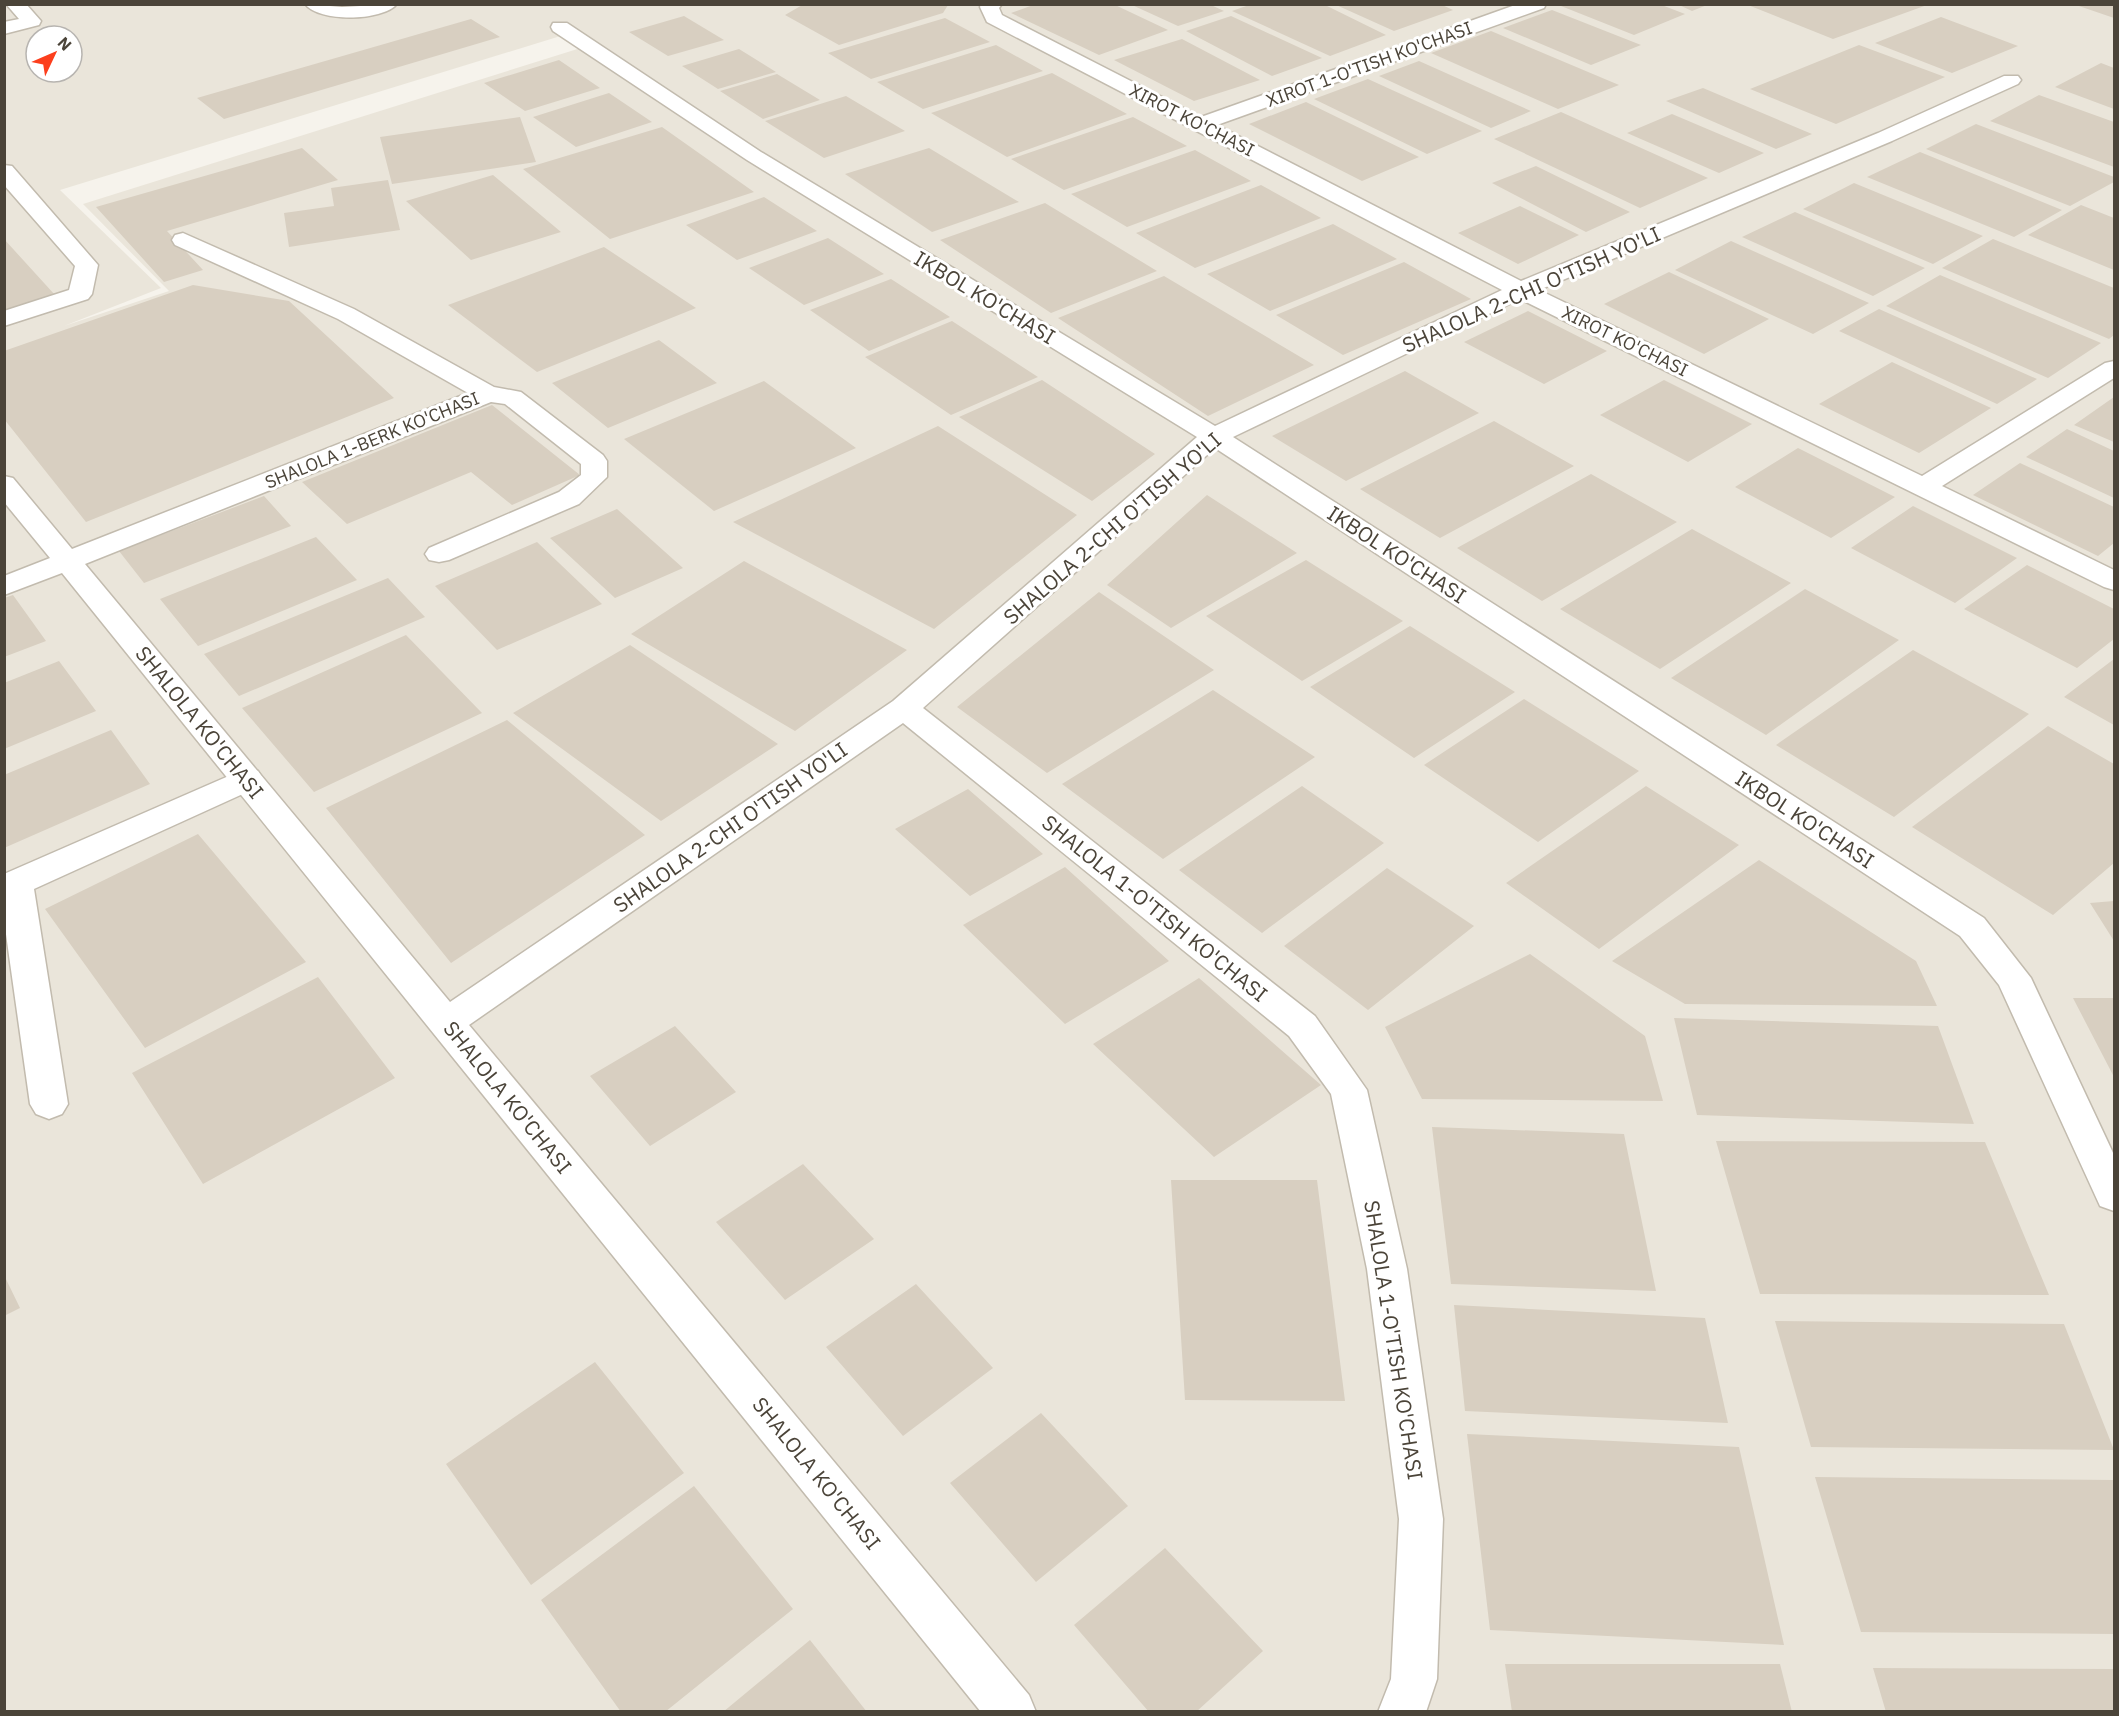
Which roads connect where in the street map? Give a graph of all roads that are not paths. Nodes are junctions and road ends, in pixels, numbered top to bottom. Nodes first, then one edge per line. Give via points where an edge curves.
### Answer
1 (15, 4) edge
2 (314, 4) edge
3 (388, 4) edge
4 (993, 4) edge
5 (1537, 4) edge
6 (560, 27) dead end
7 (4, 28) edge
8 (2011, 80) dead end
9 (1201, 124) junction
10 (4, 171) edge
11 (183, 240) dead end
12 (1520, 290) junction
13 (4, 319) edge
14 (2115, 368) edge
15 (488, 394) junction
16 (1214, 436) junction
17 (4, 484) edge
18 (1923, 487) junction
19 (439, 554) dead end
20 (69, 562) junction
21 (2115, 581) edge
22 (4, 586) edge
23 (904, 708) junction
24 (247, 779) junction
25 (447, 1022) junction
26 (50, 1104) dead end
27 (2115, 1195) edge
28 (1012, 1712) edge
29 (1402, 1712) edge

1 - 7 street via 32,21
2 - 3 street via 327,12 355,14
4 - 9 street, XIROT KO'CHASI via 989,7 994,18
5 - 9 street, XIROT 1-O'TISH KO'CHASI
6 - 16 street, IKBOL KO'CHASI via 754,156
8 - 12 street, SHALOLA 2-CHI O'TISH YO'LI
9 - 12 street, XIROT KO'CHASI
10 - 13 street via 87,265 80,294
11 - 15 street, SHALOLA 1-BERK KO'CHASI via 346,314
12 - 16 street, SHALOLA 2-CHI O'TISH YO'LI
12 - 18 street, XIROT KO'CHASI
14 - 18 street
15 - 19 street via 512,397 594,461 594,477 569,498
15 - 20 street, SHALOLA 1-BERK KO'CHASI
16 - 23 street, SHALOLA 2-CHI O'TISH YO'LI
16 - 27 street, IKBOL KO'CHASI via 1972,927 2013,978
17 - 20 street, SHALOLA KO'CHASI
18 - 21 street, XIROT KO'CHASI
20 - 22 street, SHALOLA 1-BERK KO'CHASI
20 - 24 street, SHALOLA KO'CHASI
23 - 25 street, SHALOLA 2-CHI O'TISH YO'LI
23 - 29 street, SHALOLA 1-O'TISH KO'CHASI via 1302,1026 1349,1090 1387,1269 1421,1519 1414,1679
24 - 25 street, SHALOLA KO'CHASI
24 - 26 street via 16,883
25 - 28 street, SHALOLA KO'CHASI

